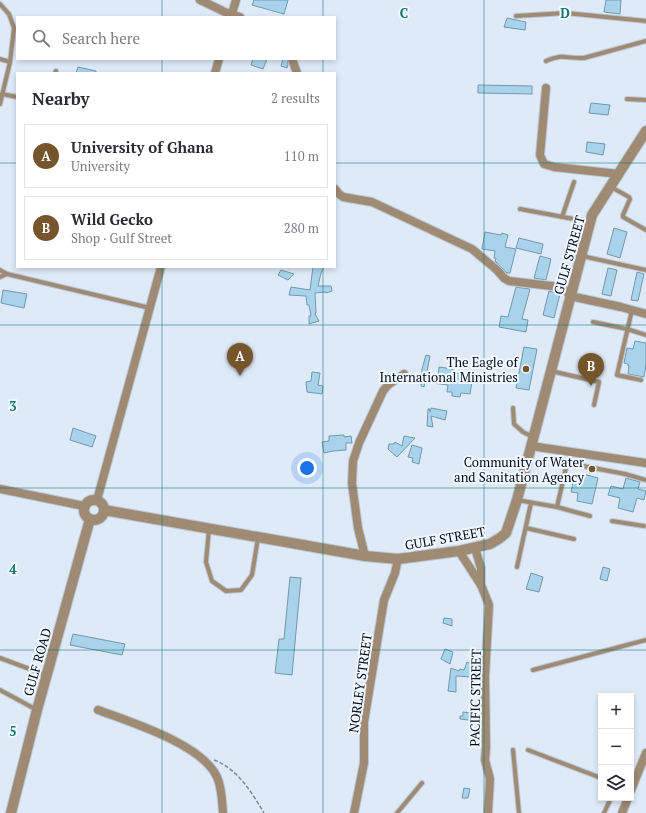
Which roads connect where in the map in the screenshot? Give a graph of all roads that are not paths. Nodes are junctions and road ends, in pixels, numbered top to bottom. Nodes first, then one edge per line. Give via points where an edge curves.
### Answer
1 (200, 0) edge
2 (236, 0) edge
3 (0, 4) edge
4 (231, 16) edge
5 (516, 16) dead end
6 (646, 21) edge
7 (646, 41) edge
8 (0, 59) edge
9 (219, 60) edge
10 (292, 60) edge
11 (546, 61) dead end
12 (10, 62) junction
13 (215, 72) edge
14 (297, 72) edge
15 (546, 88) dead end
16 (2, 94) junction
17 (16, 97) edge
18 (627, 99) dead end
19 (646, 100) edge
20 (0, 104) edge
21 (646, 131) edge
22 (619, 174) junction
23 (574, 182) dead end
24 (611, 186) junction
25 (336, 190) edge
26 (520, 209) dead end
27 (562, 217) junction
28 (590, 222) junction
29 (646, 230) edge
30 (581, 256) junction
31 (161, 268) edge
32 (0, 270) edge
33 (646, 270) edge
34 (7, 274) junction
35 (0, 277) edge
36 (570, 296) junction
37 (150, 308) junction
38 (632, 310) junction
39 (646, 314) edge
40 (593, 322) dead end
41 (627, 329) junction
42 (646, 335) edge
43 (551, 371) junction
44 (404, 374) dead end
45 (641, 380) dead end
46 (594, 405) dead end
47 (513, 408) dead end
48 (532, 442) junction
49 (646, 463) edge
50 (646, 480) edge
51 (0, 490) edge
52 (97, 500) junction
53 (517, 500) junction
54 (531, 503) junction
55 (84, 506) junction
56 (557, 507) junction
57 (104, 510) junction
58 (590, 516) dead end
59 (90, 519) junction
60 (612, 521) dead end
61 (644, 526) dead end
62 (526, 528) junction
63 (209, 529) junction
64 (258, 537) junction
65 (574, 539) dead end
66 (475, 548) junction
67 (459, 551) junction
68 (365, 556) junction
69 (398, 559) junction
70 (517, 567) dead end
71 (481, 584) junction
72 (646, 640) edge
73 (0, 658) edge
74 (533, 670) dead end
75 (47, 676) junction
76 (0, 690) edge
77 (37, 710) junction
78 (98, 710) dead end
79 (513, 750) dead end
80 (528, 750) dead end
81 (646, 753) edge
82 (598, 777) edge
83 (634, 780) edge
84 (422, 783) dead end
85 (610, 801) edge
86 (627, 801) edge
87 (11, 813) edge
88 (223, 813) edge
89 (354, 813) edge
90 (397, 813) edge
91 (488, 813) edge
92 (519, 813) edge
93 (604, 813) edge
94 (622, 813) edge

1 - 4 street
2 - 4 street
3 - 12 lane via 9,14 14,28
5 - 6 lane via 566,13
7 - 11 lane via 584,58 560,56
8 - 12 lane
9 - 13 street
10 - 14 street
12 - 16 lane
15 - 22 street via 540,155 544,164
16 - 17 lane
16 - 20 lane
18 - 19 lane
21 - 22 street, GULF STREET
22 - 24 street, GULF STREET
23 - 27 lane
24 - 28 street, GULF STREET
24 - 29 lane via 630,199 623,217
25 - 36 street via 344,197 372,202 472,249 509,281 560,288
26 - 27 lane
27 - 28 lane
28 - 30 street, GULF STREET
30 - 33 lane
30 - 36 street, GULF STREET
31 - 37 street
32 - 34 lane
34 - 35 lane
34 - 37 lane
36 - 38 street
36 - 43 street, GULF STREET
37 - 52 street
38 - 39 street
38 - 41 lane
40 - 41 lane
41 - 42 lane
41 - 45 lane via 617,374
43 - 46 lane via 599,382
43 - 48 street, GULF STREET
44 - 68 street via 383,391 353,461 352,483
47 - 48 lane via 514,424
48 - 49 street
48 - 53 street, GULF STREET
50 - 56 lane via 567,463
51 - 55 street
52 - 55 street via 91,500
52 - 57 street
53 - 54 lane
53 - 66 street, GULF STREET via 506,533 490,544
54 - 56 lane
54 - 62 lane
55 - 59 street via 84,512
56 - 58 lane
57 - 59 street via 99,518
57 - 63 street, GULF STREET
59 - 75 street, GULF ROAD
60 - 61 lane
62 - 65 lane
62 - 70 lane
63 - 64 street, GULF STREET
63 - 64 lane via 206,562 212,581 226,591 241,590 252,575
64 - 68 street, GULF STREET
66 - 67 street, GULF STREET
66 - 71 street, PACIFIC STREET via 481,568
67 - 69 street, GULF STREET
67 - 71 street, PACIFIC STREET
68 - 69 street, GULF STREET
69 - 89 street, NORLEY STREET via 384,600 364,722 364,762
71 - 91 street, PACIFIC STREET via 489,605 485,676 485,760 490,779
72 - 74 lane
73 - 75 lane
75 - 77 street, GULF ROAD
76 - 77 lane
77 - 87 street, GULF ROAD
78 - 88 street via 167,737 202,758 216,776 221,789
79 - 92 lane
80 - 82 lane
81 - 83 street
84 - 90 lane
85 - 93 lane
86 - 94 street

